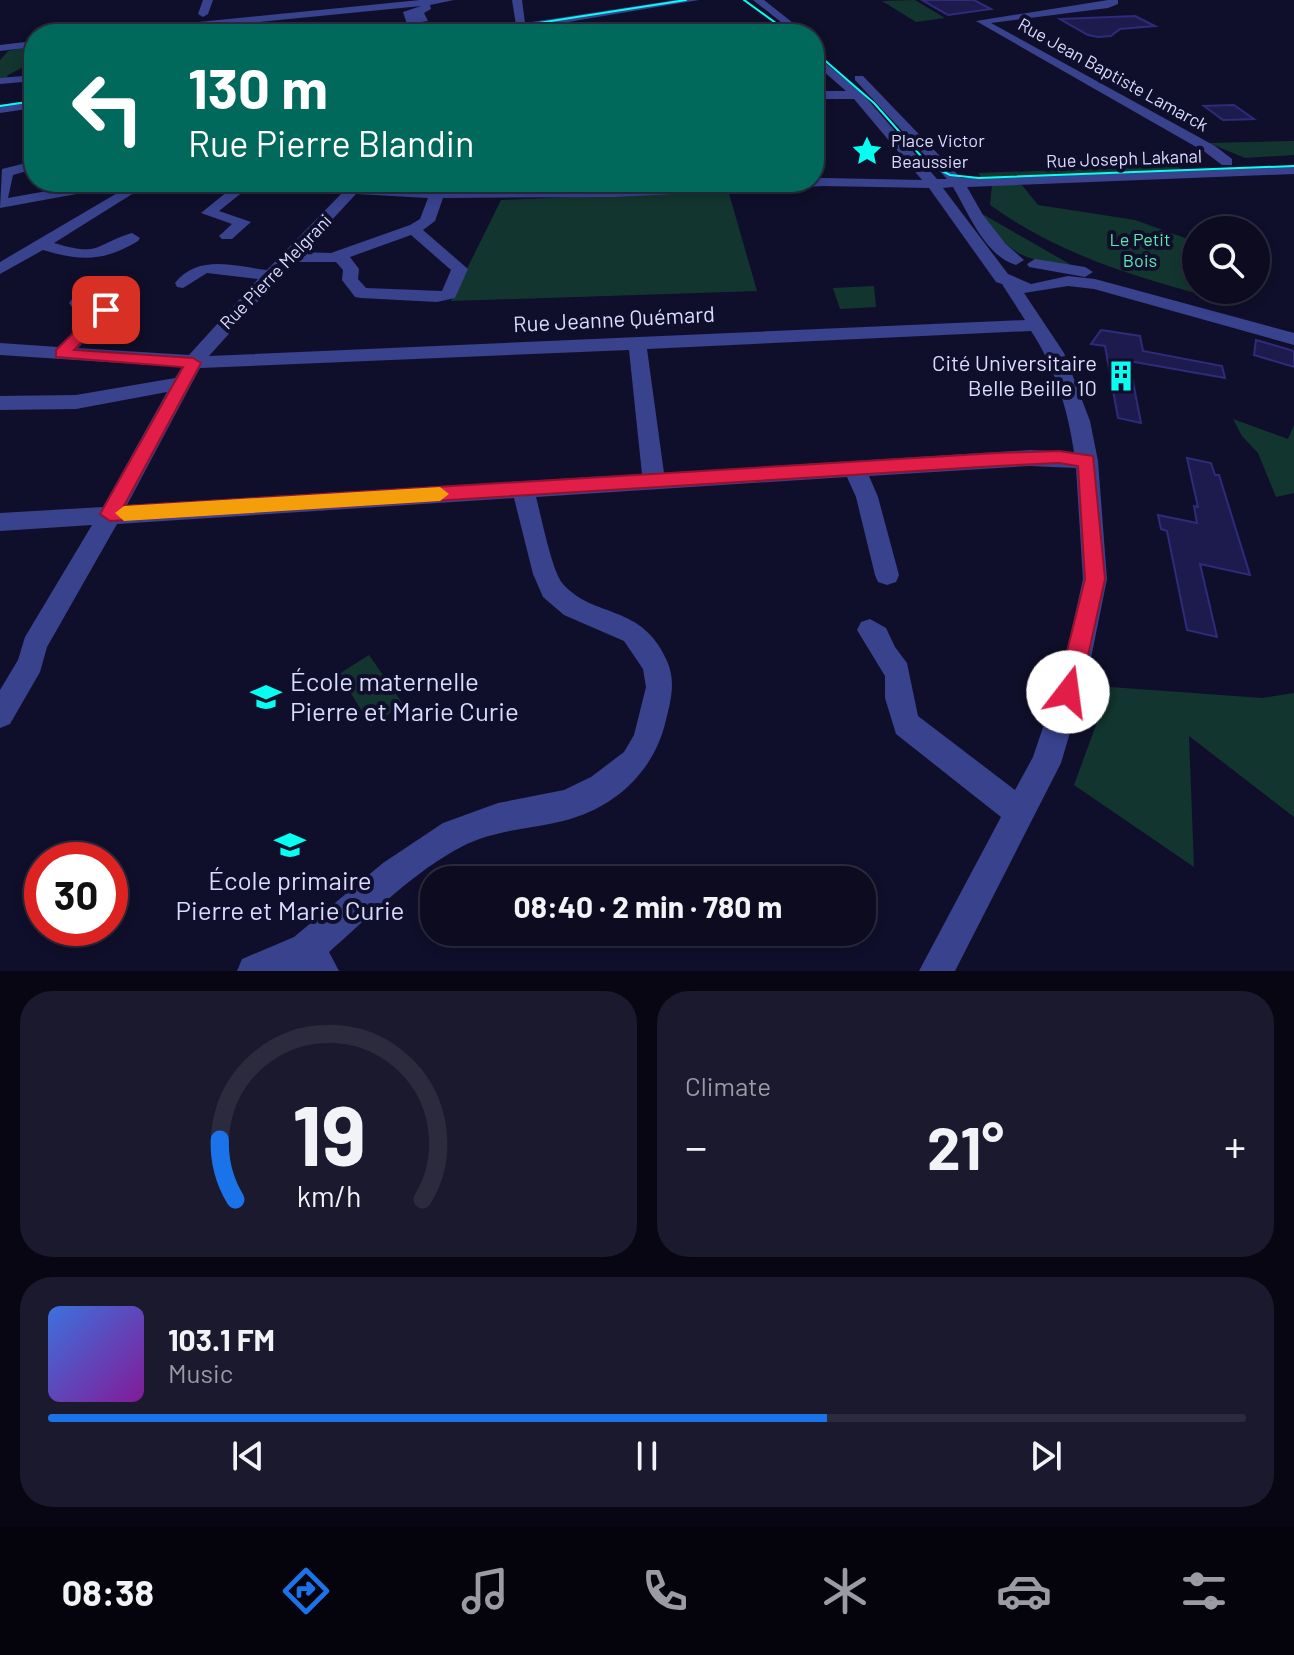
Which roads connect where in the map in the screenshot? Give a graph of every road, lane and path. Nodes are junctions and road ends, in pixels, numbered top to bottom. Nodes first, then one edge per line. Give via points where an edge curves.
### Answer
1 (208, 0) edge
2 (323, 0) edge
3 (449, 0) edge
4 (517, 0) edge
5 (664, 0) edge
6 (694, 0) edge
7 (758, 0) edge
8 (1113, 0) edge
9 (743, 1) edge
10 (356, 8) junction
11 (329, 11) junction
12 (203, 14) dead end
13 (227, 22) junction
14 (294, 22) junction
15 (198, 24) edge
16 (282, 24) edge
17 (337, 24) dead end
18 (520, 24) edge
19 (541, 24) edge
20 (545, 24) edge
21 (772, 24) edge
22 (789, 24) edge
23 (24, 45) edge
24 (0, 48) edge
25 (824, 51) edge
26 (824, 67) edge
27 (24, 79) edge
28 (0, 81) edge
29 (848, 92) junction
30 (824, 94) edge
31 (24, 103) edge
32 (0, 107) edge
33 (1294, 159) edge
34 (1227, 162) junction
35 (24, 168) edge
36 (1294, 170) edge
37 (952, 173) junction
38 (931, 181) junction
39 (824, 183) edge
40 (66, 192) edge
41 (83, 192) edge
42 (128, 192) edge
43 (235, 192) edge
44 (351, 192) edge
45 (414, 192) edge
46 (577, 192) edge
47 (437, 194) junction
48 (0, 204) edge
49 (85, 217) junction
50 (413, 229) junction
51 (227, 236) dead end
52 (132, 238) dead end
53 (41, 244) junction
54 (340, 256) junction
55 (291, 257) junction
56 (1016, 260) junction
57 (1035, 264) junction
58 (0, 269) edge
59 (998, 269) junction
60 (272, 276) junction
61 (183, 283) dead end
62 (1036, 302) junction
63 (78, 303) dead end
64 (1294, 330) edge
65 (1294, 339) edge
66 (637, 343) junction
67 (0, 349) edge
68 (61, 354) junction
69 (188, 373) junction
70 (0, 403) edge
71 (1087, 461) junction
72 (855, 470) junction
73 (654, 481) junction
74 (522, 488) junction
75 (110, 514) junction
76 (0, 522) edge
77 (887, 575) dead end
78 (870, 630) dead end
79 (0, 715) edge
80 (1020, 813) junction
81 (314, 960) edge
82 (254, 971) edge
83 (936, 971) edge

1 - 12 street
2 - 11 street
3 - 10 street
4 - 18 street
5 - 19 street
6 - 20 street
7 - 22 street
8 - 34 street, Rue Jean Baptiste Lamarck via 1108,5 981,21
9 - 21 street
10 - 11 street
10 - 14 street
11 - 13 street
13 - 14 street
13 - 15 street
14 - 16 street
14 - 17 street
23 - 24 street
25 - 37 street via 864,82
26 - 29 street
27 - 28 street
29 - 30 street
29 - 38 street
31 - 32 street
33 - 34 street, Rue Joseph Lakanal
34 - 37 street, Rue Joseph Lakanal
35 - 48 street via 7,172
36 - 37 street, Rue Joseph Lakanal
37 - 38 street
37 - 56 street via 976,216
38 - 39 street
38 - 59 street
40 - 48 street
41 - 49 street
42 - 49 street
43 - 51 street via 208,213 243,222
44 - 55 street, Rue Pierre Melgrani
45 - 47 street
46 - 47 street
47 - 50 street via 427,221
49 - 53 street
50 - 54 street
50 - 54 street via 460,269 449,294 361,293
52 - 53 street via 97,257
53 - 58 street
54 - 55 street
55 - 60 street, Rue Pierre Melgrani
56 - 57 street
56 - 59 street
57 - 62 street via 1050,277
57 - 64 street via 1107,277
59 - 62 street
60 - 61 street via 206,268
60 - 69 street, Rue Pierre Melgrani
62 - 65 street, Rue Jeanne Quémard via 1068,281 1095,284
62 - 66 street, Rue Jeanne Quémard
62 - 71 street via 1080,421
63 - 68 street via 102,307 105,313
66 - 69 street, Rue Jeanne Quémard
66 - 73 street
67 - 68 street
68 - 69 street
69 - 70 street via 76,402
69 - 75 street, Rue Pierre Melgrani
71 - 72 street via 1030,458
71 - 80 street via 1095,579 1076,668 1046,763
72 - 73 street
72 - 77 street
73 - 74 street
74 - 75 street
74 - 81 street via 552,590 573,607 633,633 656,665 660,687 647,741 619,776 585,798 487,821 433,846 394,874
75 - 76 street
75 - 79 street, Rue Pierre Melgrani
78 - 80 street via 898,672 906,724
80 - 83 street
81 - 82 street

